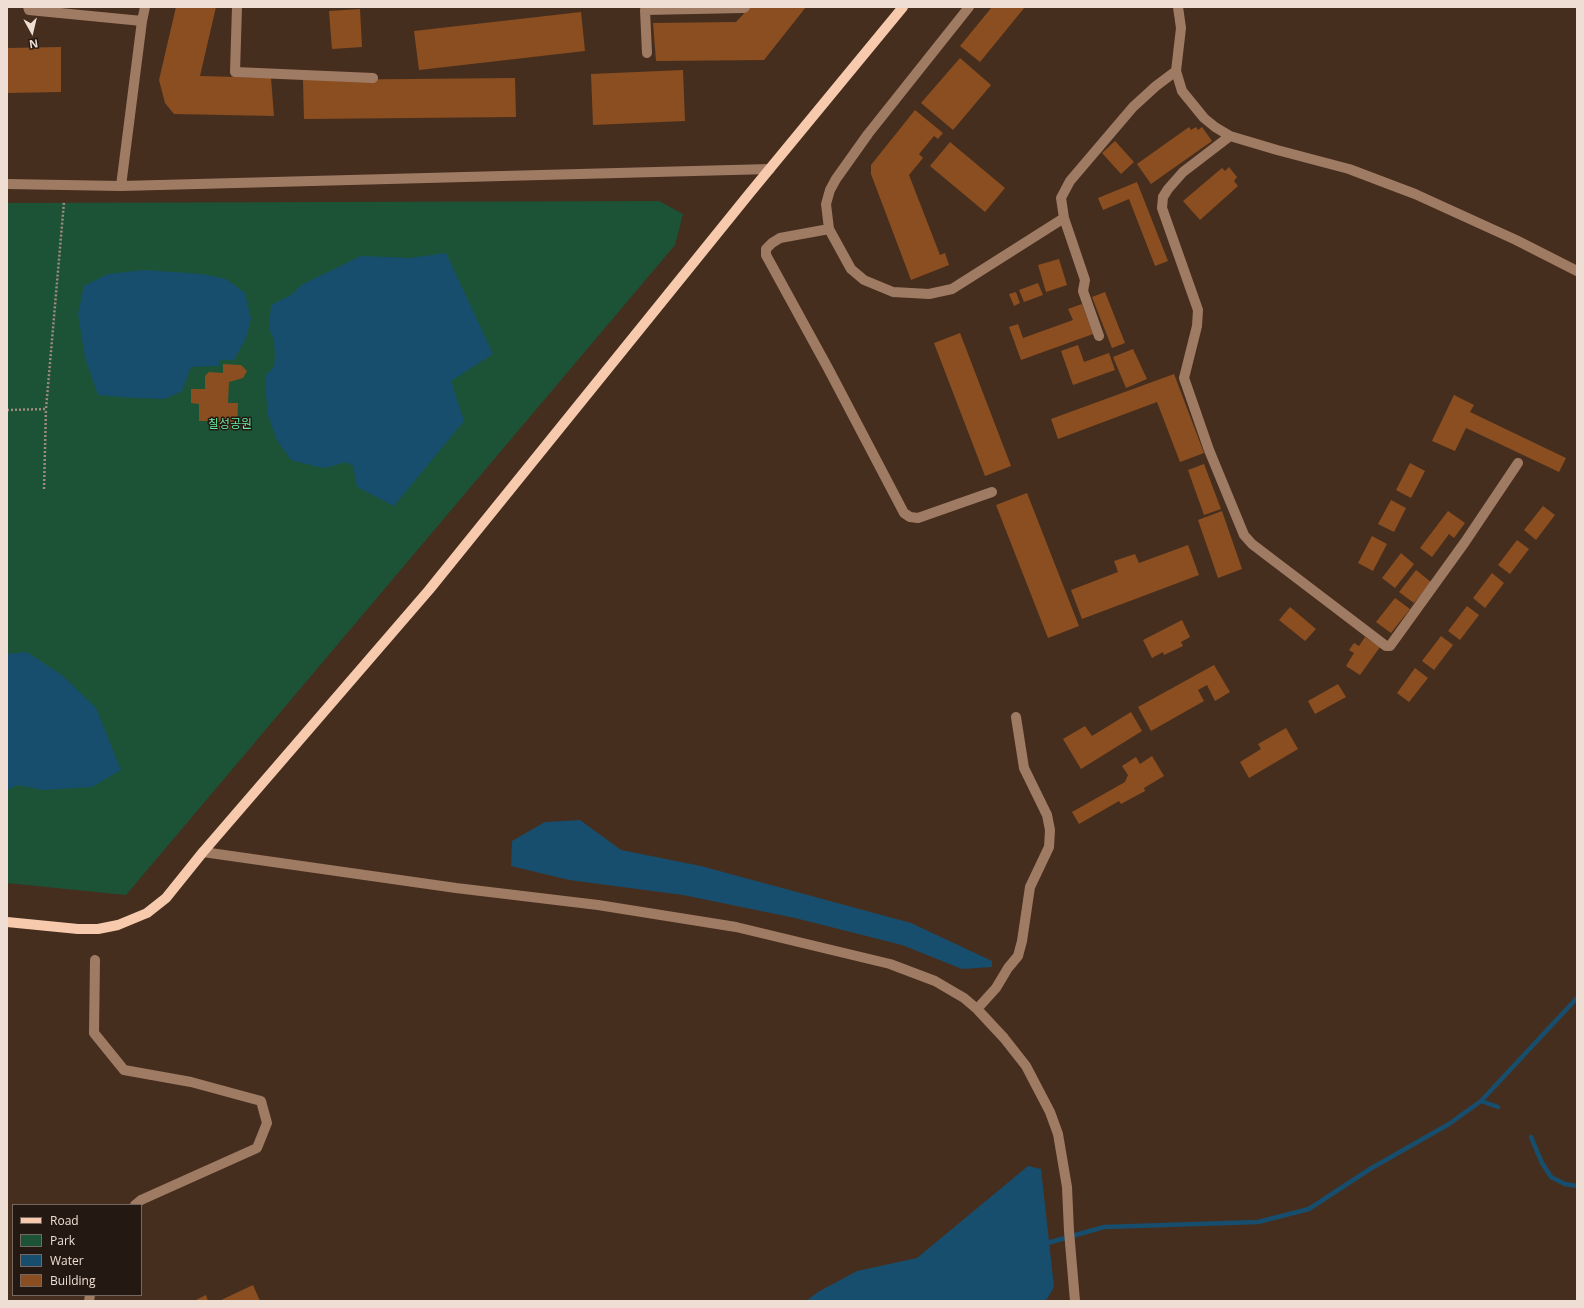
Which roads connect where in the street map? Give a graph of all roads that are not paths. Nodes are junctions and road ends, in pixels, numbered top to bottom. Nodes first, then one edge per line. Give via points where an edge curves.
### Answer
1 (28, 7) edge
2 (145, 7) edge
3 (237, 7) edge
4 (745, 7) edge
5 (903, 7) edge
6 (968, 7) edge
7 (1178, 7) edge
8 (708, 8) edge
9 (142, 21) junction
10 (647, 53) dead end
11 (1176, 71) junction
12 (373, 78) dead end
13 (1230, 136) junction
14 (770, 169) junction
15 (7, 184) edge
16 (121, 186) junction
17 (1064, 218) junction
18 (829, 229) junction
19 (1577, 271) edge
20 (1099, 336) dead end
21 (1518, 463) dead end
22 (992, 492) dead end
23 (1016, 717) dead end
24 (203, 852) junction
25 (7, 922) edge
26 (95, 960) dead end
27 (976, 1009) junction
28 (136, 1204) edge
29 (1075, 1301) edge

1 - 9 street via 29,10
2 - 9 street
3 - 12 street via 235,72
4 - 8 street
5 - 14 main road
6 - 18 street via 868,134 836,179 826,204
7 - 11 street via 1181,28
8 - 10 street via 645,10
9 - 16 street
11 - 13 street via 1182,91 1204,118
11 - 17 street via 1133,108 1070,181 1061,198
13 - 19 street via 1349,168 1516,240
13 - 21 street via 1183,172 1163,197 1162,208 1198,310 1197,326 1184,378 1209,450 1244,535 1252,544 1386,646 1390,646
14 - 16 street
14 - 24 main road via 429,590
15 - 16 street
17 - 18 street via 952,289 929,294 892,292 864,280 842,255
17 - 20 street via 1085,280 1083,291
18 - 22 street via 780,238 766,249 766,255 904,513 918,518
23 - 27 street via 1024,768 1047,815 1050,830 1048,848 1030,887 1018,956 996,988
24 - 25 main road via 166,898 147,913 118,925 78,929
24 - 27 street via 456,888 598,905 736,927 890,964 935,981 964,998
26 - 28 street via 94,1033 124,1070 190,1082 261,1100 267,1123 257,1148
27 - 29 street via 1026,1066 1050,1112 1058,1134 1067,1187

